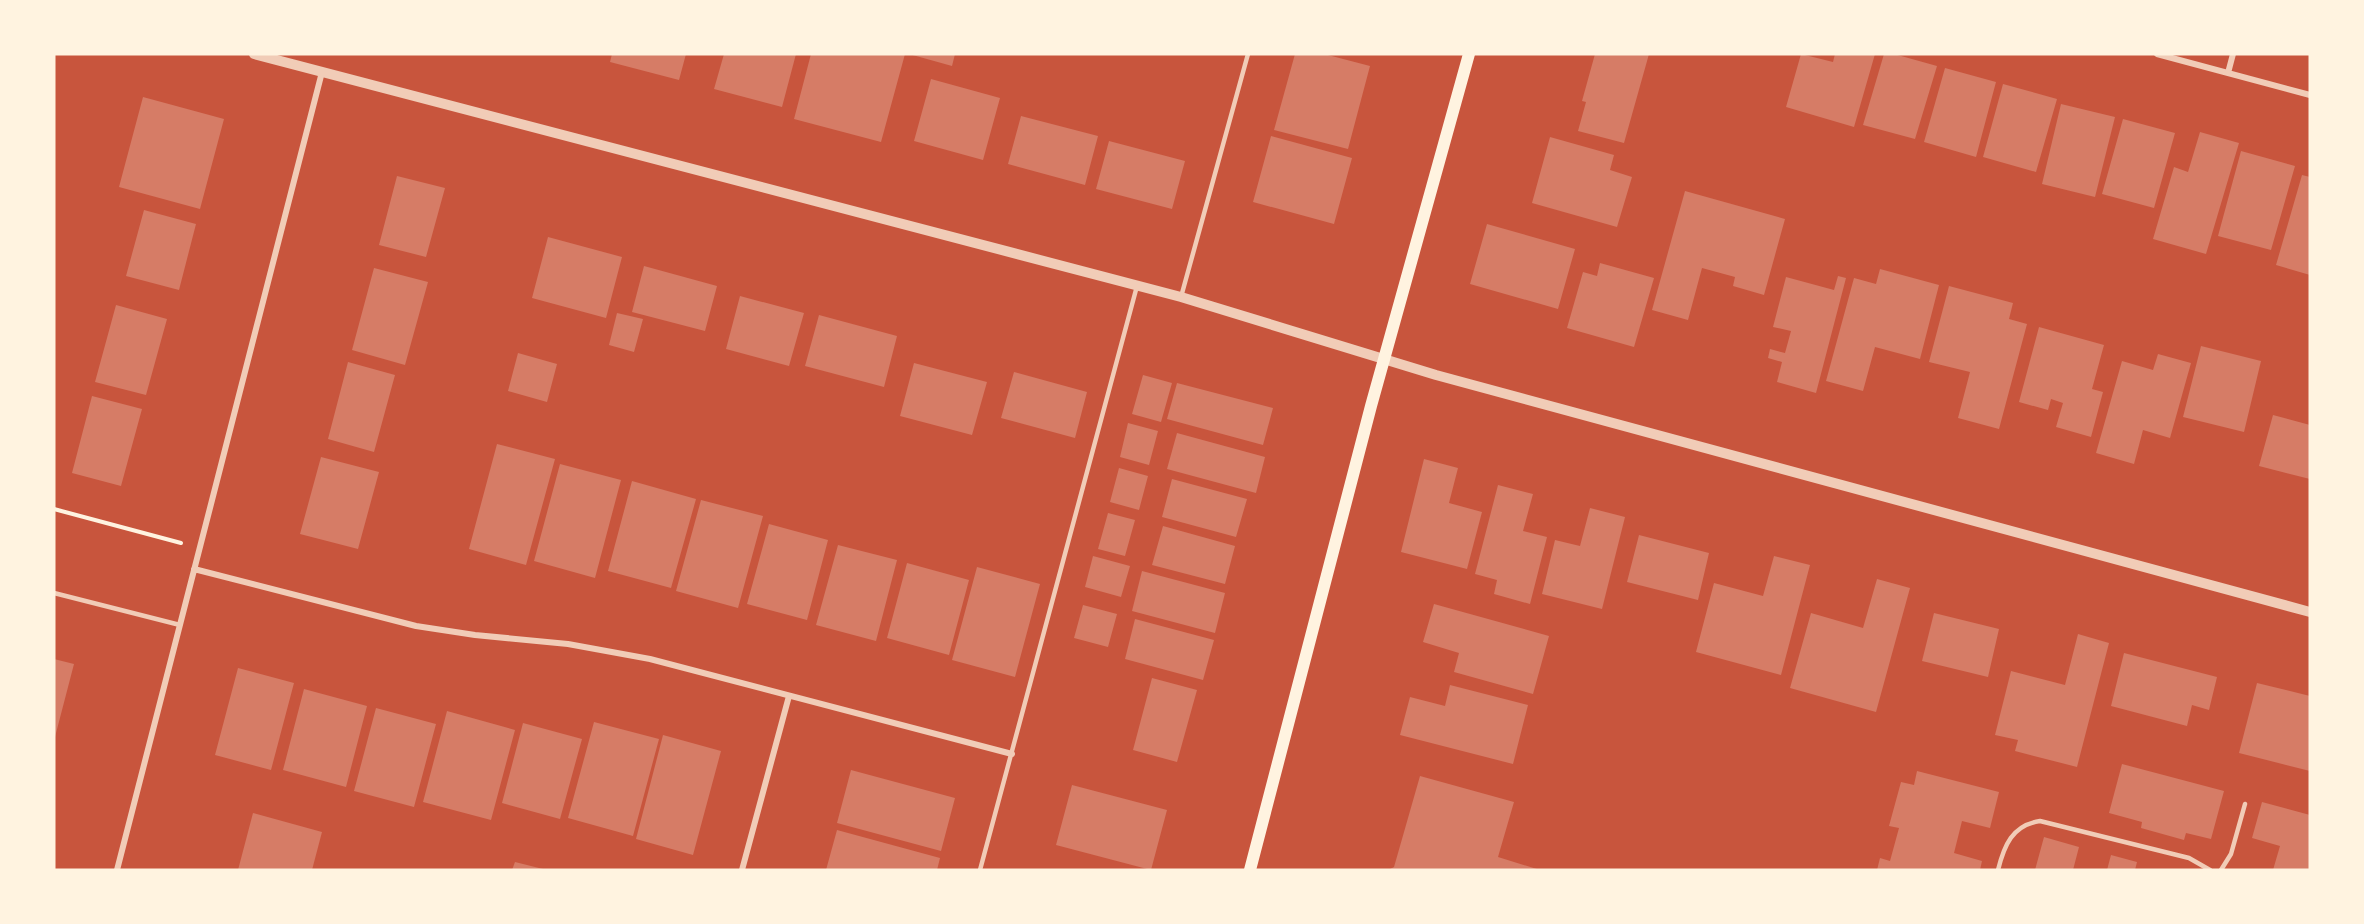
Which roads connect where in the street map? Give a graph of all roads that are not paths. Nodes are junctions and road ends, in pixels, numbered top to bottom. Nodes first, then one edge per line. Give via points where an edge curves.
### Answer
1 (254, 54) edge
2 (1248, 54) edge
3 (1469, 54) edge
4 (2157, 54) edge
5 (2233, 54) edge
6 (322, 72) junction
7 (2228, 73) junction
8 (2310, 95) edge
9 (1137, 286) junction
10 (1181, 297) junction
11 (1386, 358) junction
12 (194, 569) junction
13 (54, 593) edge
14 (2310, 612) edge
15 (180, 625) junction
16 (789, 696) junction
17 (1012, 754) junction
18 (2245, 804) dead end
19 (117, 870) edge
20 (742, 870) edge
21 (980, 870) edge
22 (1250, 870) edge
23 (1998, 870) edge
24 (2210, 870) edge
25 (2222, 870) edge

1 - 6 street
2 - 10 lane
3 - 11 main road
4 - 7 street
5 - 7 street
6 - 9 street
6 - 12 street
7 - 8 street
9 - 10 street
9 - 17 lane
10 - 11 street
11 - 14 street via 1436,375
11 - 22 main road
12 - 15 street
12 - 16 street via 387,620 444,631 608,650
13 - 15 lane
15 - 19 street
16 - 17 street
16 - 20 street
17 - 21 lane
18 - 25 lane via 2231,854
23 - 24 lane via 2015,831 2040,821 2189,858

